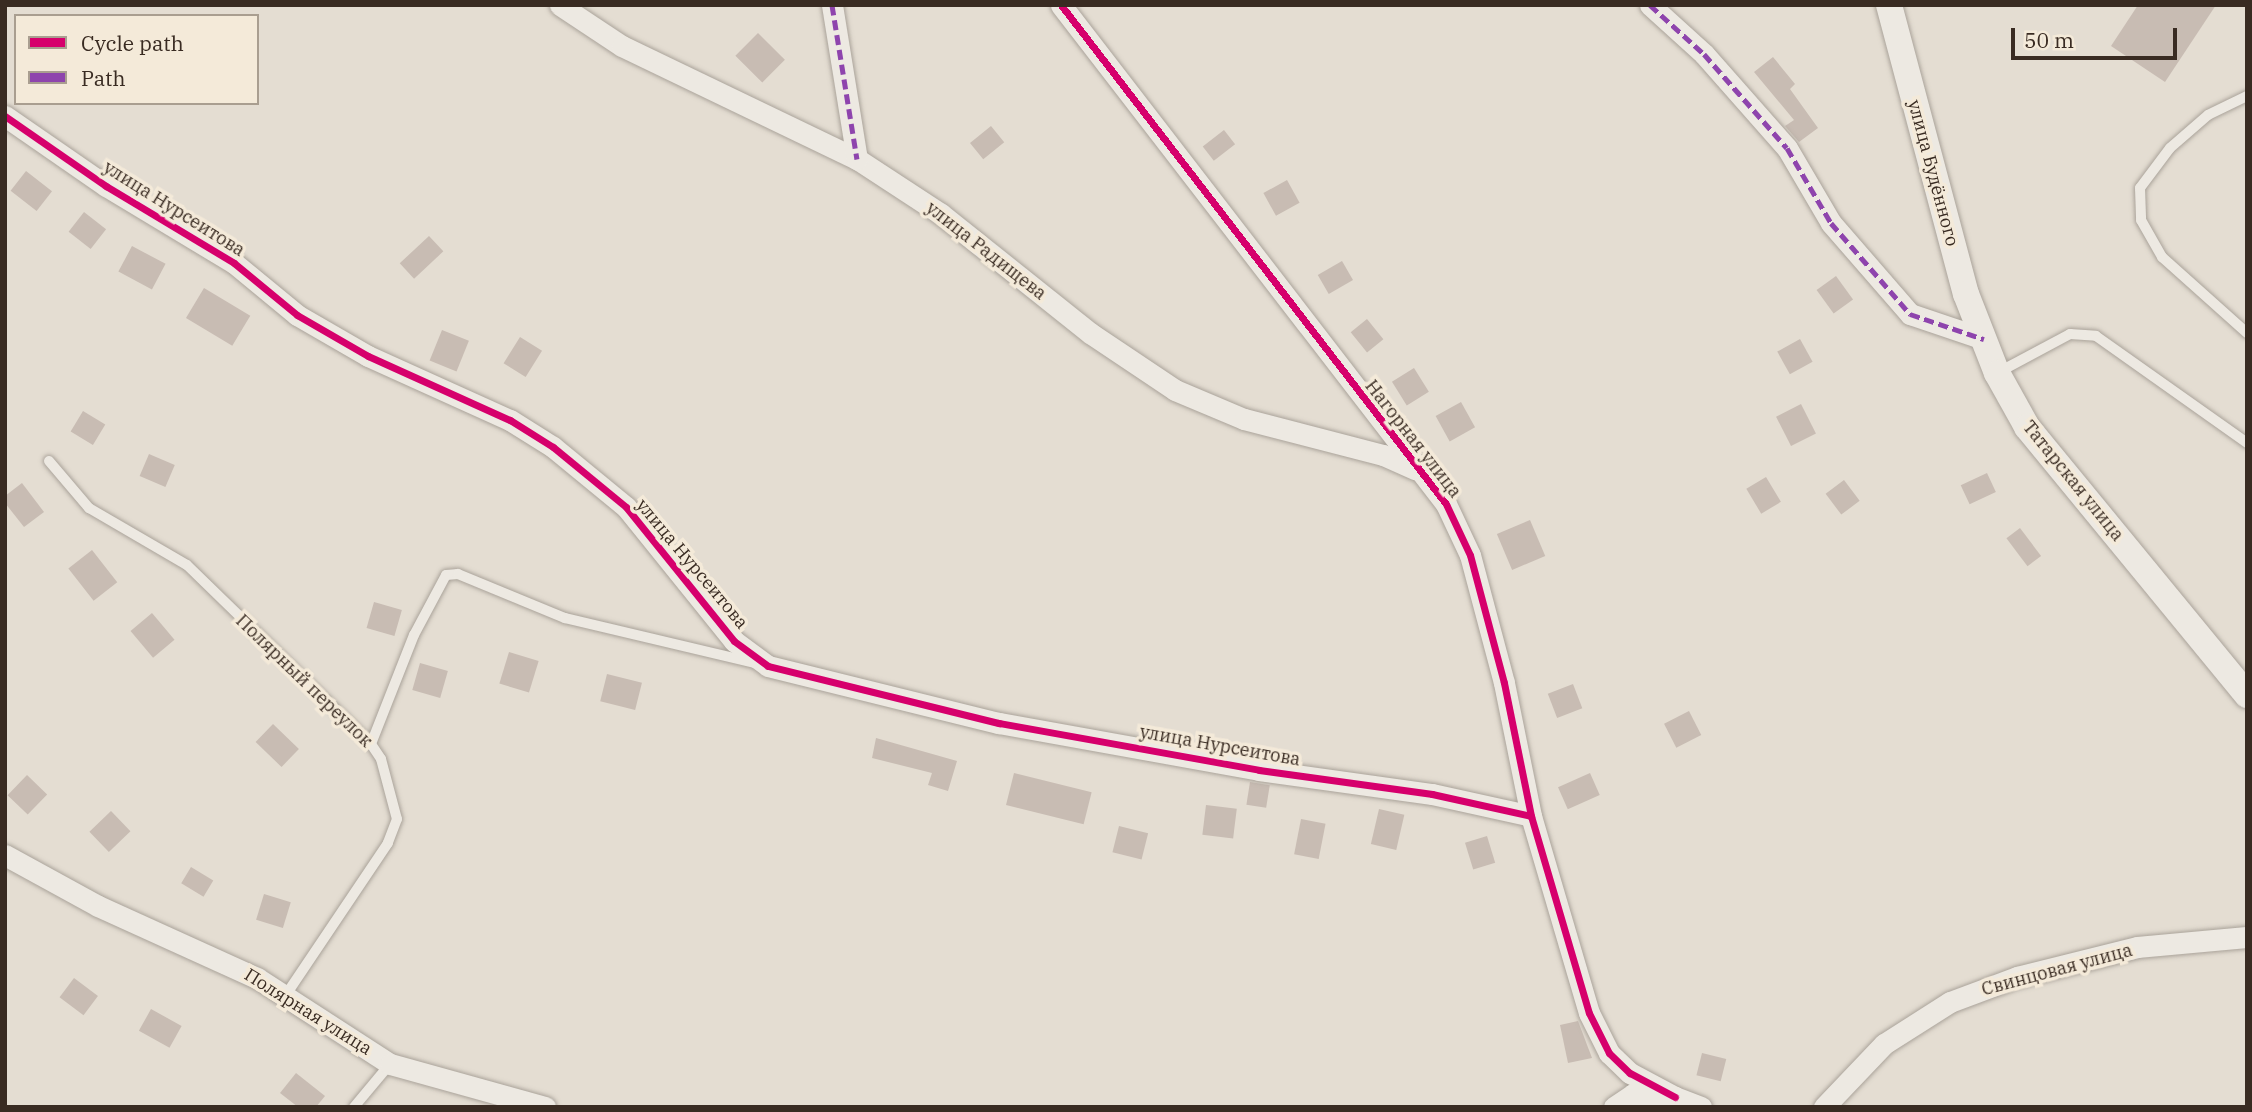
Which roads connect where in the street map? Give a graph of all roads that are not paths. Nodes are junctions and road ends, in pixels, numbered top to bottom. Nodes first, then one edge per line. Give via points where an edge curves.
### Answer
1 (560, 5) edge
2 (832, 5) edge
3 (1061, 5) edge
4 (1650, 5) edge
5 (1889, 5) edge
6 (2247, 96) edge
7 (5, 116) edge
8 (857, 159) junction
9 (2247, 333) edge
10 (1983, 339) junction
11 (1997, 373) junction
12 (2247, 443) edge
13 (49, 461) dead end
14 (1420, 472) junction
15 (768, 666) junction
16 (2247, 695) edge
17 (371, 744) junction
18 (1531, 816) junction
19 (5, 855) edge
20 (2247, 937) edge
21 (286, 995) junction
22 (390, 1064) junction
23 (1675, 1097) junction
24 (354, 1107) edge
25 (545, 1107) edge
26 (1614, 1107) edge
27 (1700, 1107) edge
28 (1824, 1107) edge

1 - 8 street, улица Радищева via 622,46
2 - 8 street
3 - 14 street, Нагорная улица
4 - 10 street via 1704,54 1787,148 1831,223 1910,314
5 - 10 street, улица Будённого via 1966,294
6 - 9 lane via 2208,116 2170,148 2140,188 2141,220 2162,257
7 - 15 street, улица Нурсеитова via 106,186 234,264 298,315 368,356 510,420 553,447 626,507 734,640
8 - 14 street, улица Радищева via 941,214 1090,333 1175,390 1244,419 1383,455
10 - 11 street, Татарская улица
11 - 12 lane via 2070,334 2096,336
11 - 16 street, Татарская улица via 2027,427
13 - 17 lane, Полярный переулок via 89,508 187,565
14 - 18 street, Нагорная улица via 1446,504 1470,555 1504,683
15 - 17 lane via 565,618 458,574 446,575 414,635
15 - 18 street, улица Нурсеитова via 999,723 1259,770 1432,794
17 - 21 lane, Полярный переулок via 386,771 397,819 388,843
18 - 23 street, Нагорная улица via 1589,1013 1609,1053 1630,1073
19 - 21 street, Полярная улица via 98,906
20 - 28 street, Свинцовая улица via 2137,947 2017,977 1950,1002 1884,1044
21 - 22 street, Полярная улица
22 - 24 lane
22 - 25 street, Полярная улица
23 - 26 street via 1633,1094
23 - 27 street

